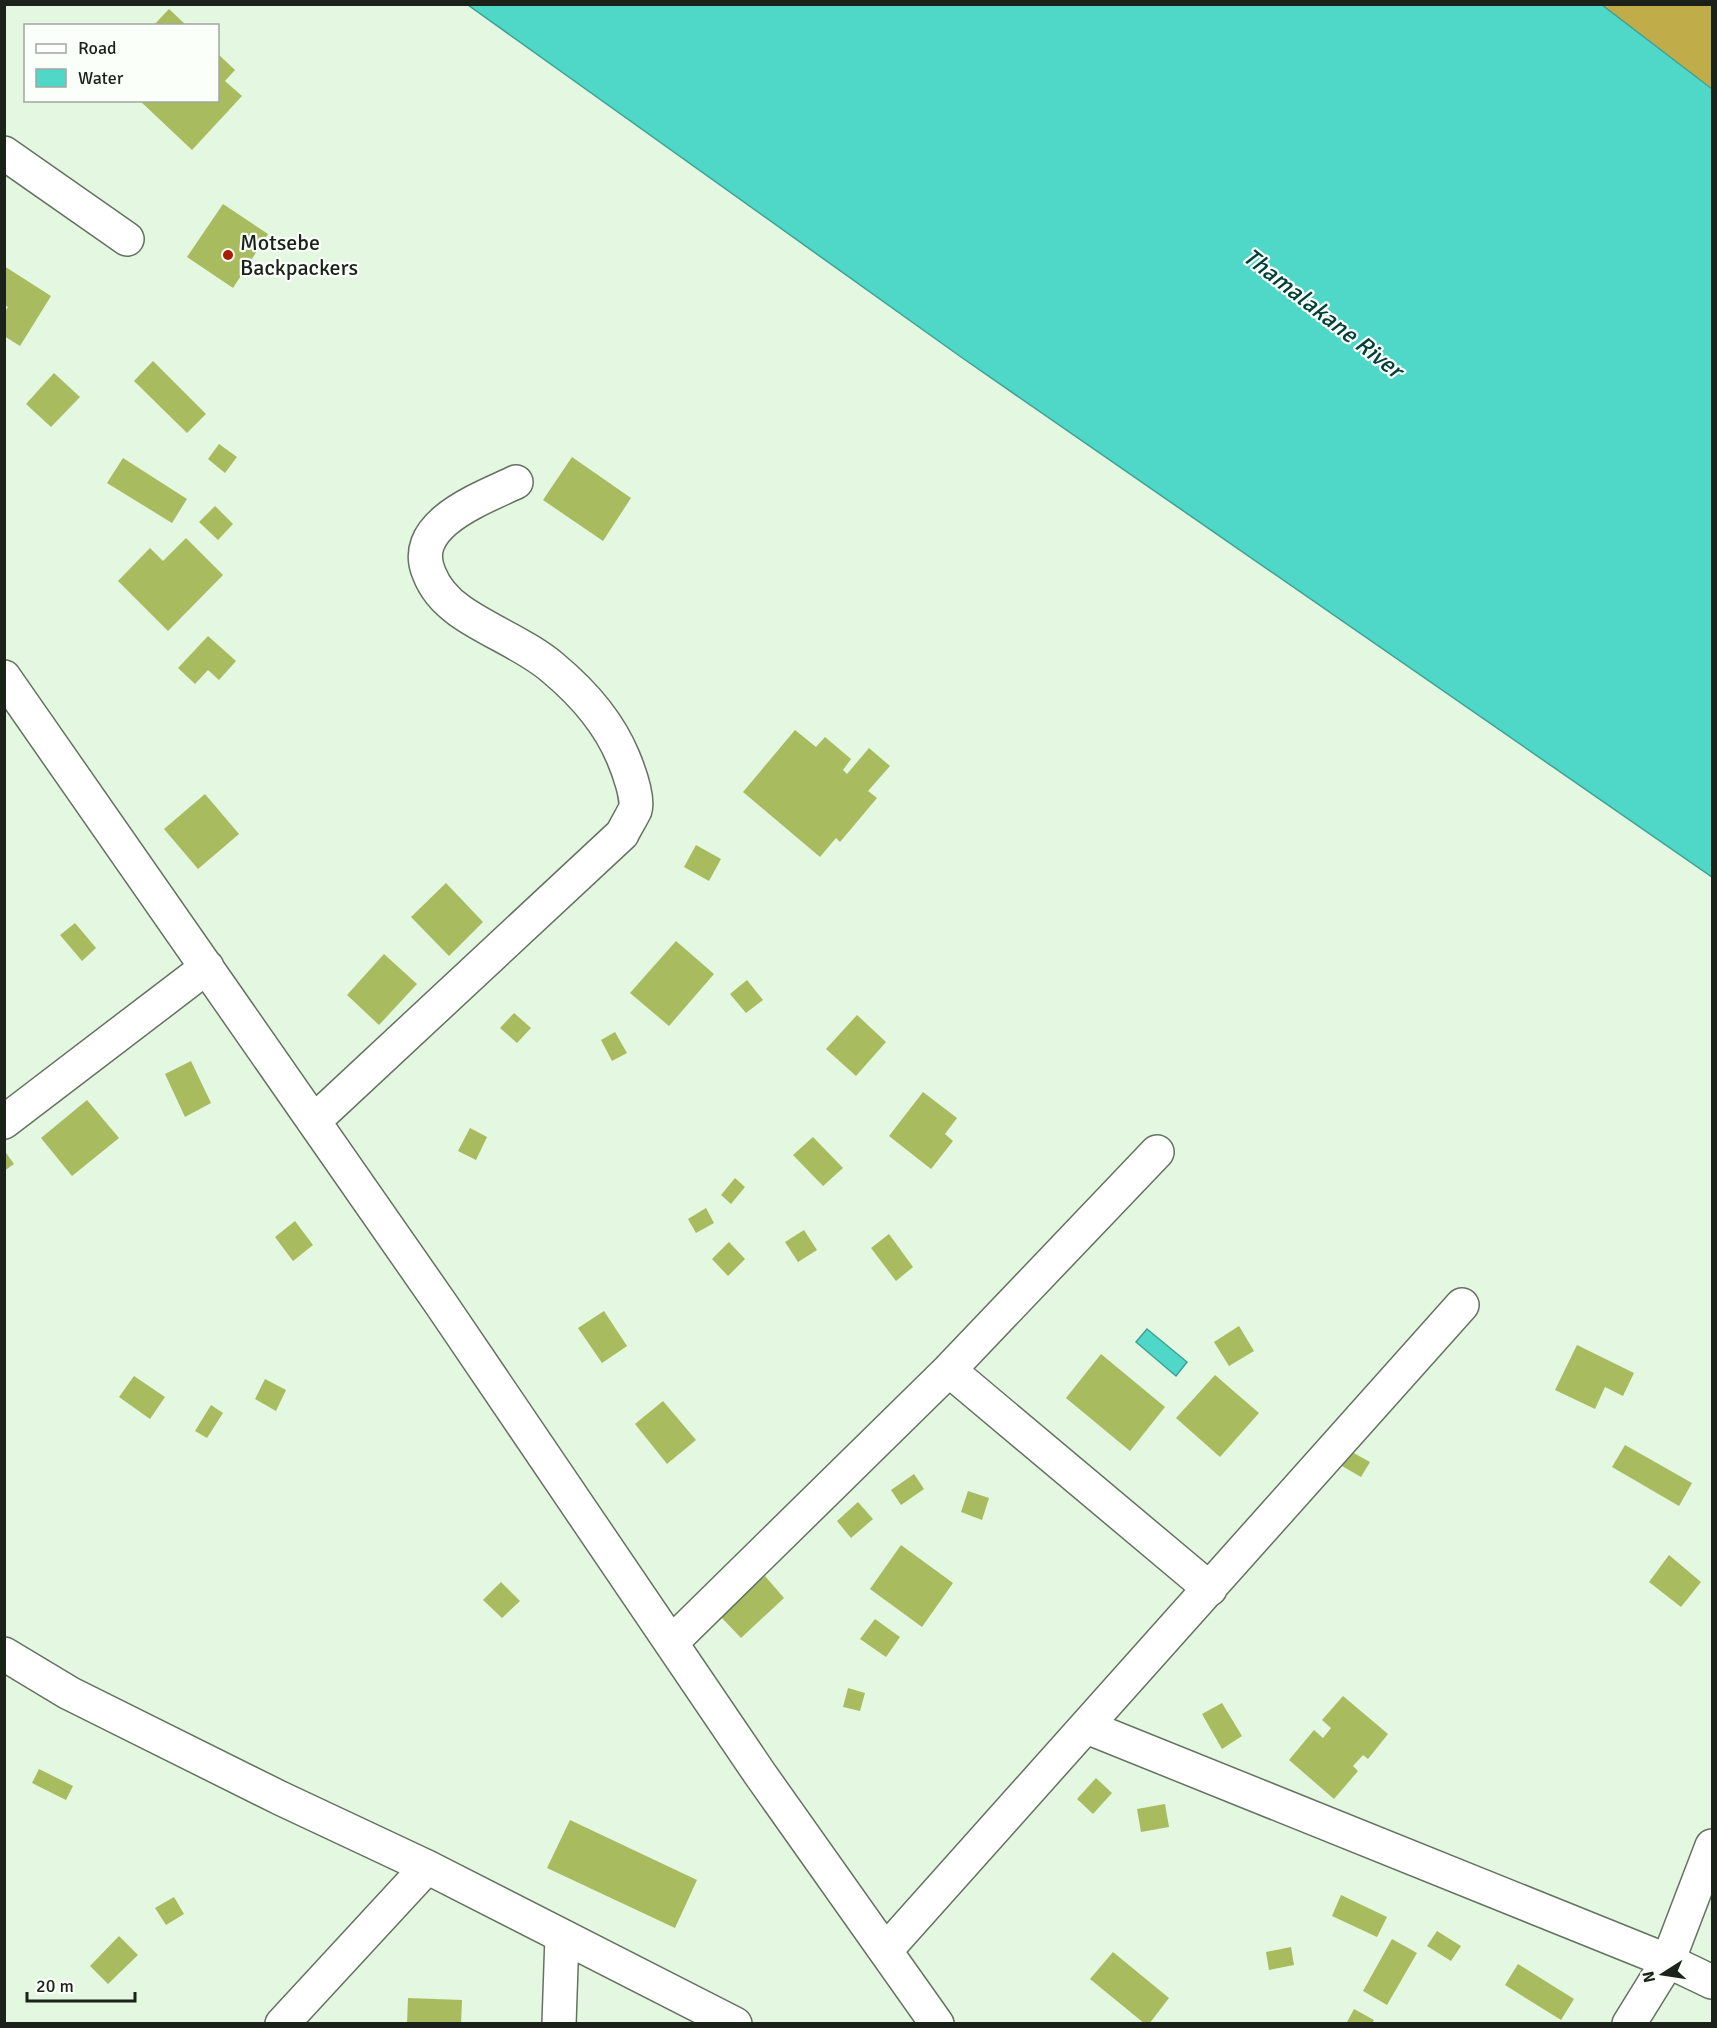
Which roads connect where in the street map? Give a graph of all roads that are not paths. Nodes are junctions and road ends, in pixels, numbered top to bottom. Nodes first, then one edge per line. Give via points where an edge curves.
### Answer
1 (4, 153) edge
2 (127, 239) dead end
3 (516, 482) dead end
4 (4, 677) edge
5 (207, 967) junction
6 (314, 1121) junction
7 (4, 1122) edge
8 (1156, 1152) dead end
9 (1461, 1305) dead end
10 (949, 1370) junction
11 (1210, 1589) junction
12 (671, 1643) junction
13 (4, 1654) edge
14 (1087, 1727) junction
15 (1713, 1846) edge
16 (427, 1867) junction
17 (562, 1936) junction
18 (886, 1950) junction
19 (1668, 1961) junction
20 (1713, 1982) edge
21 (282, 2024) edge
22 (559, 2024) edge
23 (735, 2024) edge
24 (937, 2024) edge
25 (1629, 2024) edge

1 - 2 street
3 - 6 street via 445,520 428,539 424,562 435,588 459,610 552,667 591,704 616,741 630,776 636,807 622,834
4 - 5 street
5 - 6 street
5 - 7 street
6 - 12 street
8 - 10 street
9 - 11 street
10 - 11 street
10 - 12 street
11 - 14 street
12 - 18 street
13 - 16 street via 69,1693
14 - 18 street
14 - 19 street
15 - 19 street
16 - 17 street
16 - 21 street
17 - 22 street
17 - 23 street
18 - 24 street
19 - 20 street
19 - 25 street

